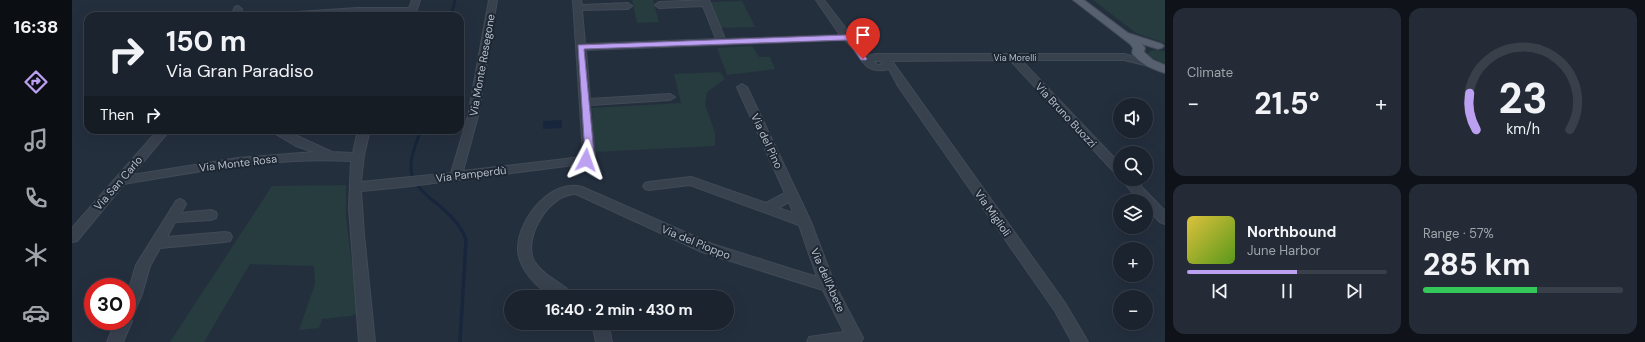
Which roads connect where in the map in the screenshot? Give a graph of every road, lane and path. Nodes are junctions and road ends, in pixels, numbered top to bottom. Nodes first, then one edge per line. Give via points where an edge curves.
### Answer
1 (416, 0) edge
2 (492, 0) edge
3 (820, 0) edge
4 (1078, 0) edge
5 (706, 1) edge
6 (578, 4) edge
7 (659, 5) dead end
8 (628, 6) dead end
9 (336, 12) edge
10 (387, 12) edge
11 (413, 12) edge
12 (1115, 29) junction
13 (846, 37) junction
14 (722, 42) junction
15 (580, 47) junction
16 (1161, 47) edge
17 (1138, 51) junction
18 (1124, 57) junction
19 (906, 58) junction
20 (1013, 58) junction
21 (875, 61) junction
22 (890, 63) junction
23 (1159, 67) edge
24 (903, 86) junction
25 (742, 87) dead end
26 (670, 97) dead end
27 (584, 102) junction
28 (161, 134) edge
29 (283, 134) edge
30 (363, 134) edge
31 (300, 143) junction
32 (332, 155) junction
33 (358, 157) junction
34 (289, 158) junction
35 (1113, 165) edge
36 (456, 175) junction
37 (120, 181) junction
38 (649, 186) dead end
39 (1134, 186) edge
40 (355, 187) junction
41 (792, 195) junction
42 (180, 204) dead end
43 (767, 208) junction
44 (211, 214) dead end
45 (171, 218) junction
46 (1165, 219) edge
47 (804, 222) junction
48 (74, 233) edge
49 (225, 237) dead end
50 (156, 243) junction
51 (136, 286) edge
52 (828, 286) junction
53 (557, 290) edge
54 (120, 330) edge
55 (601, 330) edge
56 (836, 341) edge
57 (115, 342) edge
58 (367, 342) edge
59 (604, 342) edge
60 (815, 342) edge
61 (1080, 342) edge

1 - 11 street
2 - 36 street, Via Monte Resegone via 473,116
3 - 13 street
4 - 12 main road
5 - 7 street
5 - 14 street
6 - 8 street
6 - 15 street
9 - 10 street
12 - 16 main road
12 - 17 main road via 1134,42
13 - 14 street
13 - 21 street via 861,57
14 - 15 street
15 - 27 street
16 - 17 main road via 1145,46
17 - 18 street, Via Morelli
17 - 23 main road
18 - 20 street, Via Morelli
18 - 23 street, Via Morelli
19 - 20 street, Via Morelli
19 - 21 street, Via Morelli
19 - 22 street, Via Morelli via 896,59
20 - 35 street, Via Bruno Buozzi
21 - 22 street, Via Morelli via 887,67
21 - 24 street
22 - 24 street
24 - 61 street, Via Miglioli via 1057,303
25 - 41 street, Via del Pino
26 - 27 street
27 - 36 street, Via Pamperdù via 589,154 586,160
28 - 37 street, Via San Carlo
29 - 31 street
30 - 33 street
31 - 32 street
31 - 34 street
32 - 33 street, Via Monte Rosa
32 - 34 street, Via Monte Rosa
33 - 40 street
34 - 37 street, Via Monte Rosa via 223,163
36 - 40 street, Via Pamperdù
37 - 48 street, Via San Carlo
38 - 43 street via 691,181
39 - 46 street
40 - 58 street
41 - 43 street
41 - 47 street, Via dell'Abete
42 - 45 street
43 - 47 street
44 - 45 street
45 - 50 street
47 - 52 street, Via dell'Abete
49 - 50 street
50 - 51 street via 143,265
52 - 53 street, Via del Pioppo via 707,248 578,190 569,189 561,191 537,214 527,233 524,247 527,260 537,274
52 - 56 street, Via dell'Abete via 855,338
54 - 57 street
55 - 59 street
56 - 60 street

